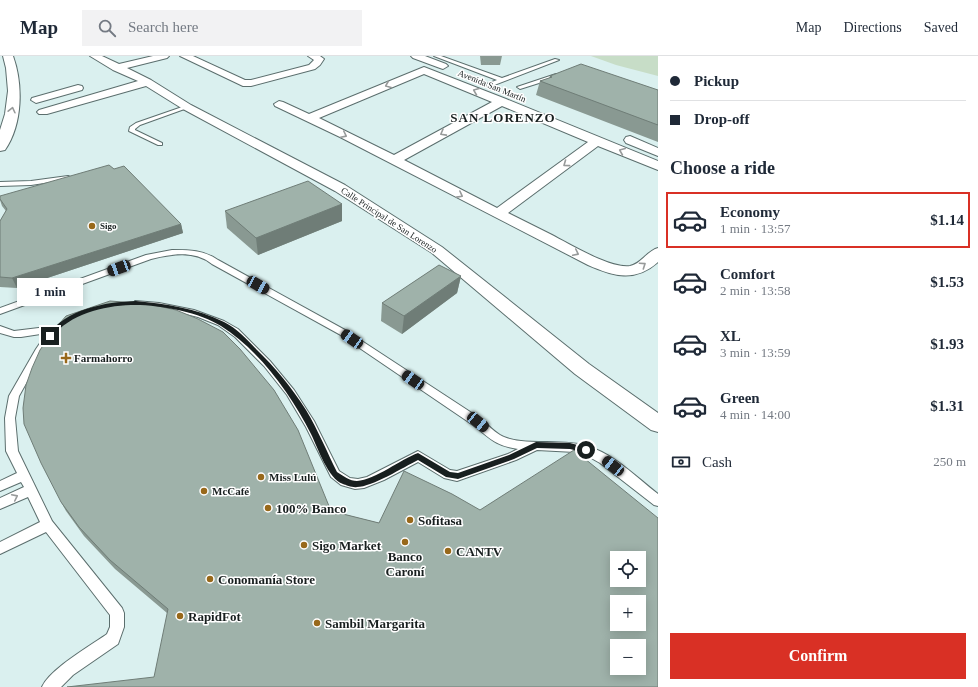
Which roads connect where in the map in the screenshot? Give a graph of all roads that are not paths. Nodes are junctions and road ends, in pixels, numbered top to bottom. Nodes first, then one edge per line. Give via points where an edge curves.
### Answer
1 (8, 56) edge
2 (95, 56) edge
3 (164, 56) edge
4 (185, 56) edge
5 (313, 56) edge
6 (416, 56) edge
7 (436, 56) edge
8 (557, 60) dead end
9 (115, 73) junction
10 (563, 74) edge
11 (501, 80) junction
12 (147, 82) junction
13 (489, 85) junction
14 (86, 86) dead end
15 (520, 87) dead end
16 (525, 99) dead end
17 (36, 100) dead end
18 (502, 101) junction
19 (278, 104) dead end
20 (187, 107) junction
21 (43, 112) dead end
22 (309, 118) junction
23 (621, 137) dead end
24 (597, 141) junction
25 (160, 144) dead end
26 (0, 148) edge
27 (658, 152) edge
28 (395, 160) junction
29 (658, 166) edge
30 (78, 177) edge
31 (0, 184) edge
32 (498, 214) junction
33 (658, 253) edge
34 (129, 303) edge
35 (0, 311) edge
36 (65, 322) edge
37 (0, 329) edge
38 (54, 330) junction
39 (658, 424) edge
40 (536, 445) junction
41 (24, 475) junction
42 (0, 486) edge
43 (30, 490) junction
44 (658, 501) edge
45 (0, 504) edge
46 (48, 525) junction
47 (0, 548) edge
48 (50, 687) edge

26 -> 1 main road via 15,99 14,75
2 - 9 street, Calle Principal de San Lorenzo
3 - 9 street
4 - 5 street via 243,83 312,67 319,59
6 - 13 street, Avenida San Martín
7 - 11 lane
8 - 11 lane
9 - 12 street, Calle Principal de San Lorenzo via 130,74
10 - 15 lane
11 - 13 lane
12 - 20 street, Calle Principal de San Lorenzo
12 - 21 street
13 - 16 street, Avenida San Martín
14 - 17 street
18 -> 22 street via 424,70
18 - 24 street
18 -> 28 street
19 - 22 street
20 - 25 lane via 132,128 132,131
20 - 39 street, Calle Principal de San Lorenzo via 340,188 437,250 582,369
22 -> 28 street
23 - 27 street
29 -> 24 street
24 -> 32 street
28 -> 32 street
30 - 31 lane
32 -> 33 street via 613,269 636,270
34 - 40 lane via 190,311 222,324 242,337 288,388 304,412 335,474 344,481 357,484 376,478 418,456 448,475 458,476 512,457
35 - 40 lane via 149,257 181,251 207,256 342,332 478,422 497,438
36 - 38 lane
37 - 38 lane via 18,336
38 - 41 lane via 14,396 10,418 12,450
40 - 44 lane via 570,446 586,450 602,458
41 - 42 lane
41 - 43 lane
45 -> 43 lane
43 - 46 lane
46 - 47 lane
46 - 48 lane via 117,613 117,627 113,639 68,670

